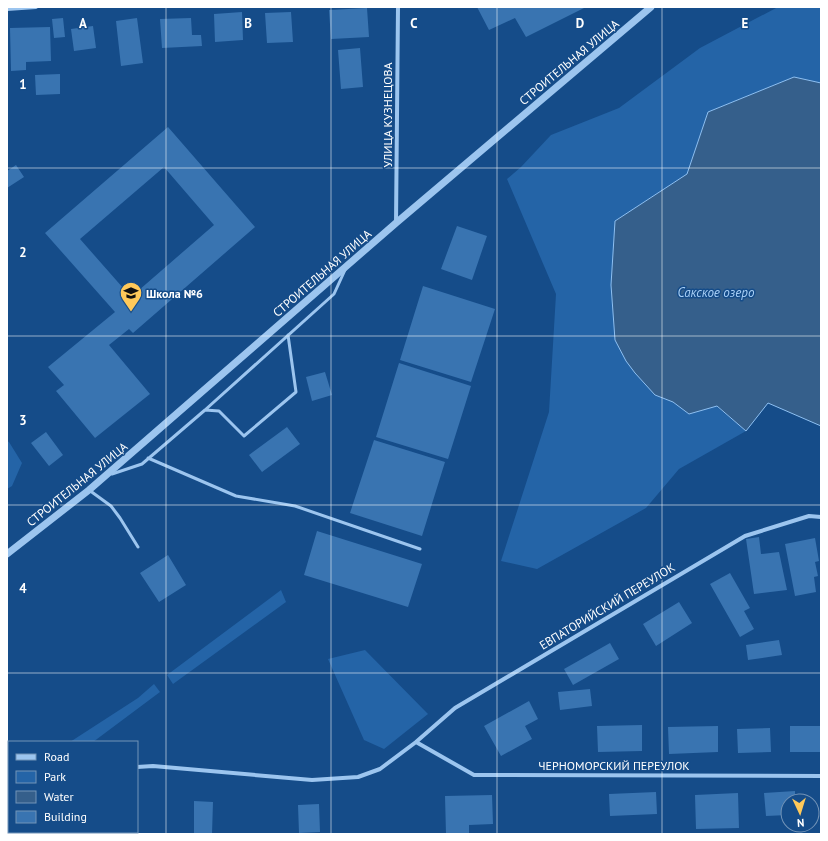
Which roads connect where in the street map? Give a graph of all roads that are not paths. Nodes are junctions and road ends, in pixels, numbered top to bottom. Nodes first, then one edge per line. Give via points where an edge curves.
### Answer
1 (36, 7) edge
2 (398, 7) edge
3 (651, 7) edge
4 (7, 9) edge
5 (396, 223) junction
6 (346, 266) junction
7 (288, 335) junction
8 (204, 410) junction
9 (148, 458) junction
10 (107, 475) junction
11 (90, 490) junction
12 (821, 517) edge
13 (138, 547) dead end
14 (420, 548) dead end
15 (7, 554) edge
16 (416, 742) junction
17 (138, 767) edge
18 (821, 776) edge

1 - 4 street
2 - 5 street, УЛИЦА КУЗНЕЦОВА
3 - 5 street, СТРОИТЕЛЬНАЯ УЛИЦА
5 - 6 street, СТРОИТЕЛЬНАЯ УЛИЦА
6 - 7 lane via 334,294
6 - 10 street, СТРОИТЕЛЬНАЯ УЛИЦА
7 - 8 lane
7 - 8 lane via 296,392 244,436 219,411
8 - 9 lane
9 - 10 lane via 142,464
9 - 14 lane via 236,496 295,506
10 - 11 street, СТРОИТЕЛЬНАЯ УЛИЦА
11 - 13 lane via 111,506
11 - 15 street, СТРОИТЕЛЬНАЯ УЛИЦА
12 - 16 street, ЕВПАТОРИЙСКИЙ ПЕРЕУЛОК via 809,516 745,536 455,708
16 - 17 street, ЕВПАТОРИЙСКИЙ ПЕРЕУЛОК via 380,769 343,778 312,780 153,766
16 - 18 street, ЧЕРНОМОРСКИЙ ПЕРЕУЛОК via 474,775

